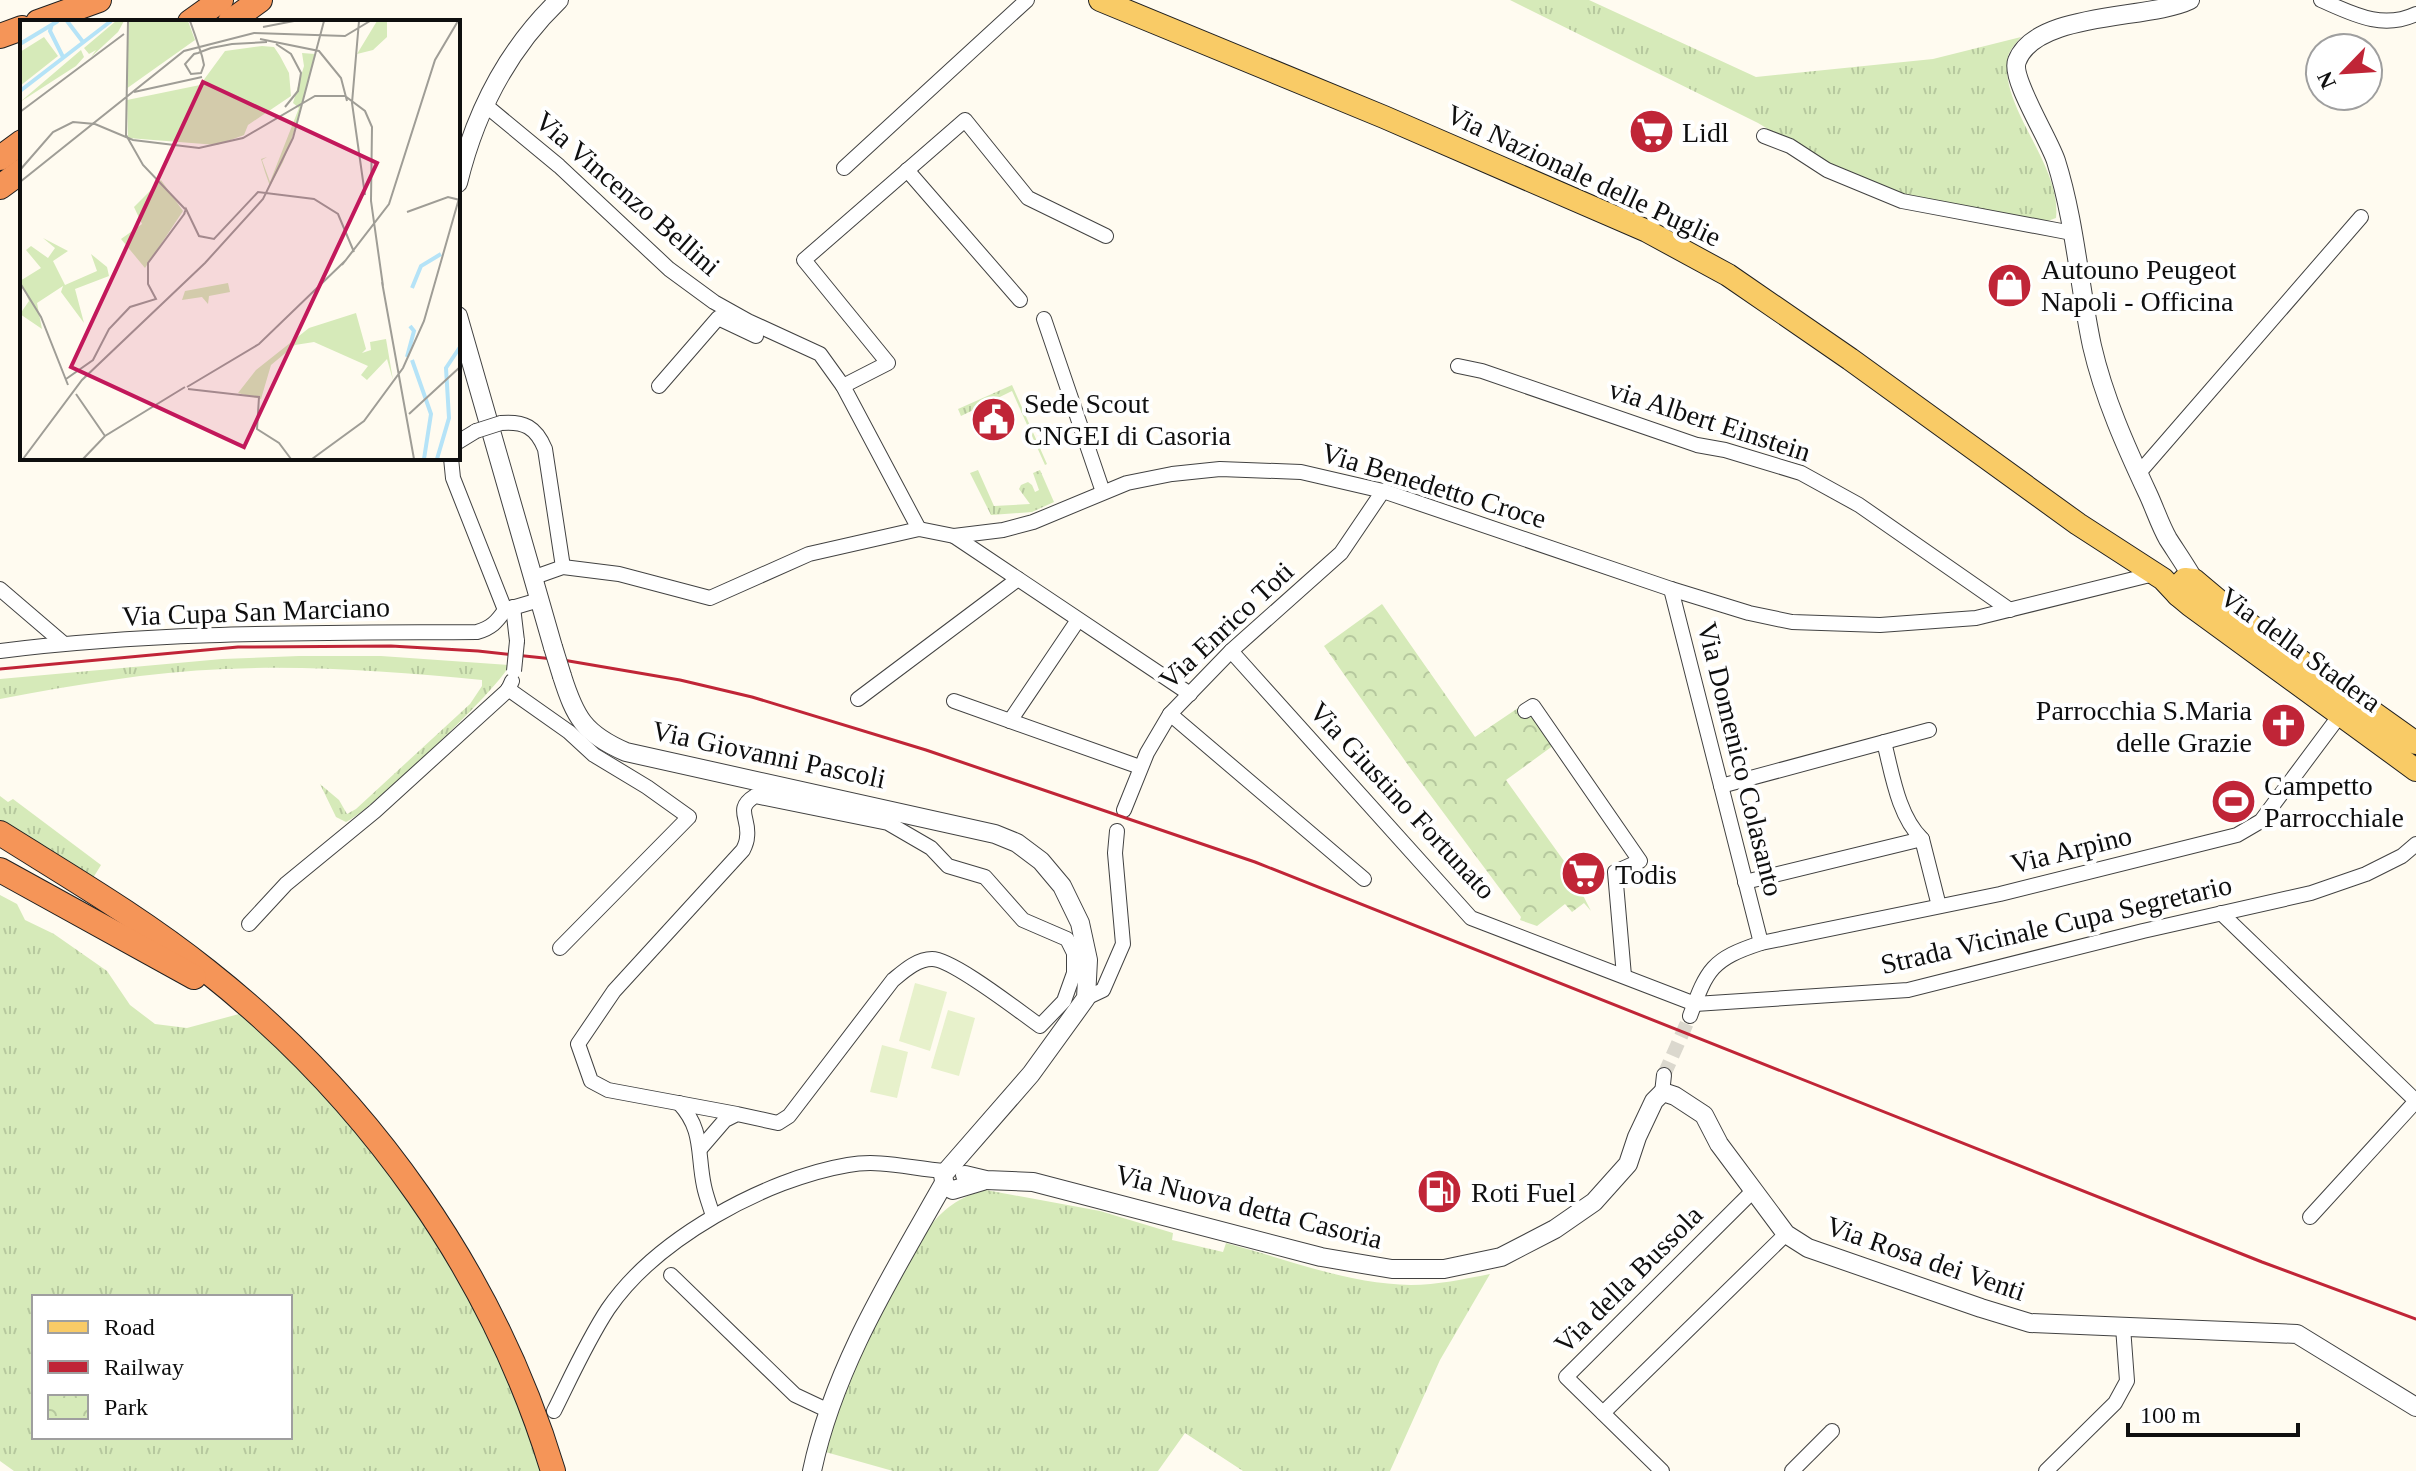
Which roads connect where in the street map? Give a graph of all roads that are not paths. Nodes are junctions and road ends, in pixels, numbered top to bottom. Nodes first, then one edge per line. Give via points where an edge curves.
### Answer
1 (99, 0) edge
2 (221, 0) edge
3 (260, 0) edge
4 (559, 0) edge
5 (1027, 0) edge
6 (1100, 0) edge
7 (2190, 0) edge
8 (2321, 0) edge
9 (2416, 14) edge
10 (44, 20) edge
11 (193, 20) edge
12 (233, 20) edge
13 (20, 29) edge
14 (0, 36) edge
15 (484, 104) junction
16 (1764, 136) dead end
17 (20, 143) edge
18 (0, 158) edge
19 (844, 168) dead end
20 (907, 170) junction
21 (20, 172) edge
22 (460, 175) edge
23 (0, 187) edge
24 (2361, 217) dead end
25 (2072, 233) junction
26 (1106, 236) dead end
27 (1020, 300) dead end
28 (1044, 319) dead end
29 (460, 323) edge
30 (800, 345) junction
31 (1458, 366) dead end
32 (659, 386) dead end
33 (843, 386) junction
34 (460, 441) edge
35 (451, 460) edge
36 (2138, 474) junction
37 (1383, 491) junction
38 (1103, 492) junction
39 (919, 529) junction
40 (954, 536) junction
41 (563, 567) junction
42 (532, 578) junction
43 (1018, 579) junction
44 (2182, 583) junction
45 (0, 589) edge
46 (1671, 589) junction
47 (539, 600) junction
48 (509, 608) junction
49 (2010, 610) junction
50 (2222, 617) junction
51 (1078, 620) junction
52 (63, 643) junction
53 (0, 651) edge
54 (1231, 651) junction
55 (508, 689) junction
56 (1190, 694) junction
57 (858, 699) dead end
58 (954, 701) dead end
59 (1525, 711) dead end
60 (1170, 714) junction
61 (2340, 715) junction
62 (1010, 721) junction
63 (1929, 730) dead end
64 (1884, 742) junction
65 (2416, 743) edge
66 (1140, 767) junction
67 (2416, 770) edge
68 (1721, 786) junction
69 (1124, 810) dead end
70 (1117, 831) dead end
71 (2, 834) edge
72 (1922, 839) junction
73 (2416, 844) edge
74 (0, 870) edge
75 (1364, 879) dead end
76 (1745, 882) junction
77 (1939, 906) junction
78 (2221, 913) junction
79 (249, 924) dead end
80 (1761, 943) junction
81 (560, 948) dead end
82 (1624, 976) junction
83 (1086, 998) junction
84 (1692, 1010) junction
85 (258, 1013) junction
86 (1663, 1084) joint
87 (2416, 1101) edge
88 (679, 1103) junction
89 (737, 1114) junction
90 (700, 1149) junction
91 (950, 1177) junction
92 (1754, 1190) junction
93 (713, 1216) junction
94 (2310, 1217) dead end
95 (1786, 1234) junction
96 (671, 1275) dead end
97 (2123, 1327) junction
98 (2416, 1407) edge
99 (554, 1411) dead end
100 (829, 1411) junction
101 (1603, 1413) junction
102 (1832, 1431) dead end
103 (553, 1471) edge
104 (812, 1471) edge
105 (1662, 1471) edge
106 (1792, 1471) edge
107 (2046, 1471) edge

1 - 10 highway
2 - 11 highway
3 - 12 highway
4 - 15 street via 516,49
5 - 19 street
6 - 44 main road, Via Nazionale delle Puglie via 1647,231 1728,275 2078,524
7 - 25 street via 2045,34 2016,62 2016,77 2053,153
8 - 9 street via 2378,21 2396,23
13 - 14 highway
15 - 22 street
15 - 30 street, Via Vincenzo Bellini via 669,269 725,309
16 - 25 street via 1899,203
17 - 18 highway
20 - 26 street via 965,120 1028,198
20 - 27 street
20 - 33 street via 804,260 888,363
21 - 23 highway
24 - 36 street
25 - 36 street via 2093,348 2109,405
28 - 38 street
29 - 42 street, Via Giovanni Pascoli
30 - 32 street via 769,342 718,318
30 - 33 street, Via Vincenzo Bellini via 820,354
31 - 49 street, via Albert Einstein via 1697,445 1801,473 1882,520
33 - 39 street, Via Vincenzo Bellini
34 - 41 street, bridge via 501,423 514,422 537,432 545,449
35 - 48 street via 453,478
36 - 44 street
37 - 38 street, Via Benedetto Croce via 1301,472 1220,469 1172,474
37 - 46 street, Via Benedetto Croce
37 - 54 street, Via Enrico Toti via 1341,553
38 - 40 street, Via Benedetto Croce via 1033,522
39 - 40 street, Via Benedetto Croce
39 - 41 street, Via Benedetto Croce via 809,554 710,598 619,574
40 - 43 street
41 - 42 street, Via Benedetto Croce
42 - 47 street, Via Giovanni Pascoli
43 - 51 street
43 - 57 street
44 - 49 street, Via Benedetto Croce
44 - 50 main road, Via della Stadera
45 - 52 street
46 - 49 street, Via Benedetto Croce via 1792,622 1880,625 1976,618
46 - 68 street, Via Domenico Colasanto
47 - 48 street
47 - 83 street, Via Giovanni Pascoli, bridge via 579,720 600,739 626,752 870,804 1017,843 1062,886 1080,923 1088,960
48 - 52 street, Via Cupa San Marciano via 498,622 477,632 285,633
48 - 55 street, bridge via 517,641
50 - 61 main road, Via della Stadera
50 - 65 main road, Via della Stadera
51 - 56 street
51 - 62 street
52 - 53 street, Via Cupa San Marciano
54 - 56 street, Via Enrico Toti
54 - 82 street, Via Giustino Fortunato via 1471,918
55 - 79 street via 273,896
55 - 81 street via 594,755 689,817
56 - 60 street, Via Enrico Toti
58 - 62 street
59 - 82 street via 1533,706 1640,861 1615,872
60 - 66 street, Via Enrico Toti
60 - 75 street
61 - 67 main road, Via della Stadera
61 - 77 street, Via Arpino via 2261,821 2237,835
62 - 66 street
63 - 64 street
64 - 68 street
64 - 72 street via 1897,791
66 - 69 street, Via Enrico Toti
68 - 76 street, Via Domenico Colasanto
70 - 83 street via 1123,944 1103,990
71 - 85 highway via 144,925
72 - 76 street
72 - 77 street
73 - 78 street, Strada Vicinale Cupa Segretario via 2352,879
74 - 85 highway
76 - 80 street, Via Domenico Colasanto
77 - 80 street, Via Arpino
78 - 84 street, Strada Vicinale Cupa Segretario via 1908,990
78 - 87 street
80 - 84 street, Via Arpino via 1731,953 1714,966
82 - 84 street, Via Giustino Fortunato
83 - 91 street
85 - 103 highway via 362,1121 439,1223 503,1338
86 - 91 street, Via Nuova detta Casoria via 1628,1164 1594,1202 1501,1257 1444,1269 1392,1269 1321,1257 1033,1182
86 - 92 street, Via Rosa dei Venti via 1704,1115
87 - 94 street
88 - 89 street
88 - 89 street via 608,1090 591,1081 578,1044 614,991 743,850 748,836 743,809 755,796 888,823 931,848 948,866 985,877 1023,920 1067,939 1074,953 1074,973 1064,1001 1040,1026 951,965 932,959 912,965 893,980 789,1116 778,1123
88 - 90 street via 697,1129
89 - 90 street via 718,1126
90 - 93 street
91 - 93 street via 885,1163 850,1164 801,1177
91 - 100 street via 843,1369
92 - 95 street, Via Rosa dei Venti
92 - 101 street, Via della Bussola via 1566,1377
93 - 99 street via 646,1267 610,1307
95 - 97 street, Via Rosa dei Venti via 1808,1248 2030,1323
95 - 101 street
96 - 100 street via 795,1395
97 - 98 street, Via Rosa dei Venti via 2297,1334
97 - 107 street via 2127,1381 2115,1403
100 - 104 street
101 - 105 street, Via della Bussola
102 - 106 street

